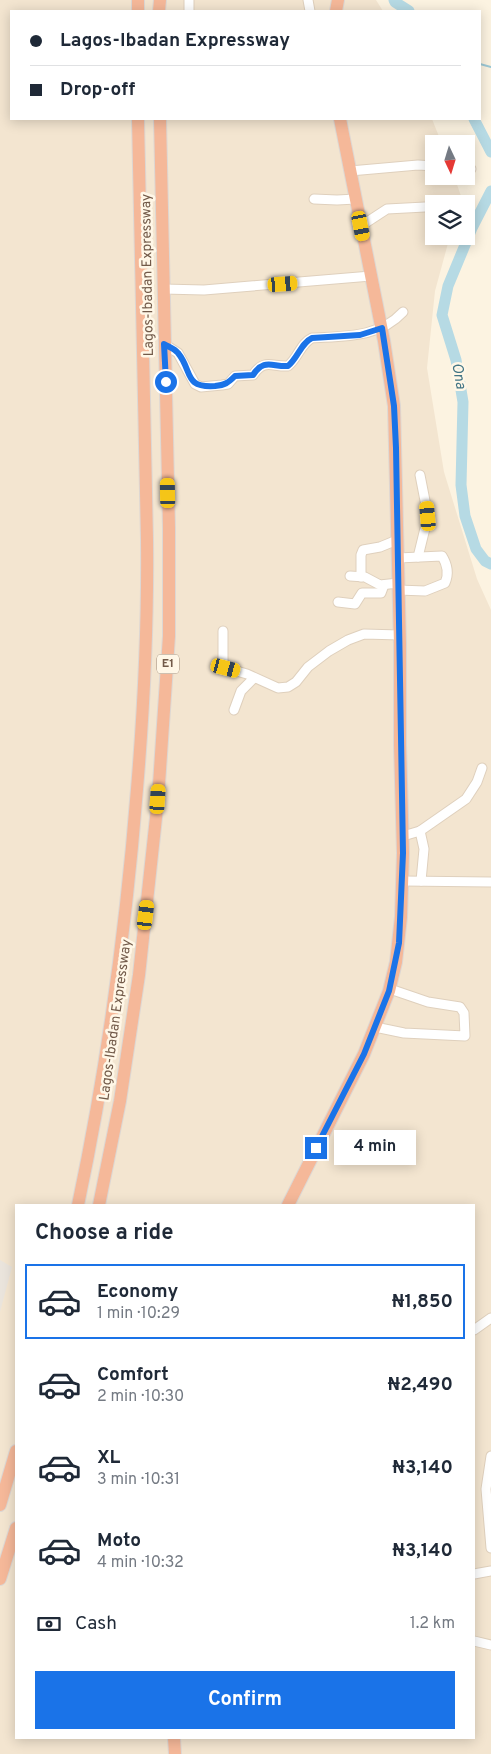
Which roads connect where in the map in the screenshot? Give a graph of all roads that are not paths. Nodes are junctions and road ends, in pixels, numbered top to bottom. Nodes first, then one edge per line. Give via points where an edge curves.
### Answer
1 (138, 120) edge
2 (160, 120) edge
3 (340, 120) edge
4 (425, 165) edge
5 (350, 171) junction
6 (356, 199) junction
7 (314, 200) dead end
8 (425, 207) dead end
9 (361, 226) junction
10 (371, 276) junction
11 (163, 289) junction
12 (403, 312) dead end
13 (382, 328) junction
14 (164, 344) junction
15 (420, 475) dead end
16 (397, 540) junction
17 (418, 557) junction
18 (398, 558) junction
19 (350, 576) dead end
20 (361, 577) junction
21 (384, 585) junction
22 (398, 587) junction
23 (338, 602) dead end
24 (223, 631) dead end
25 (400, 635) junction
26 (254, 678) junction
27 (234, 710) dead end
28 (482, 768) dead end
29 (420, 831) junction
30 (403, 836) junction
31 (403, 881) junction
32 (421, 881) junction
33 (491, 882) edge
34 (390, 989) junction
35 (375, 1027) junction
36 (78, 1204) edge
37 (99, 1204) edge
38 (289, 1204) edge
39 (491, 1318) edge
40 (475, 1329) edge
41 (15, 1454) edge
42 (491, 1456) edge
43 (0, 1505) edge
44 (15, 1531) edge
45 (491, 1548) edge
46 (491, 1571) edge
47 (475, 1574) edge
48 (0, 1578) edge
49 (475, 1641) edge
50 (491, 1644) edge
51 (174, 1739) edge
52 (175, 1754) edge

1 - 36 highway, Lagos-Ibadan Expressway / E1 via 148,539 146,681 130,874 116,991
2 - 11 highway, Lagos-Ibadan Expressway / E1
3 - 5 highway
4 - 5 street
5 - 6 highway
6 - 7 street
6 - 9 highway
8 - 9 street via 387,209
9 - 10 highway
10 - 11 street via 204,290
10 - 13 highway
11 - 14 highway, Lagos-Ibadan Expressway / E1
12 - 13 street
13 - 14 street via 360,335 312,338 306,341 288,366 265,364 258,367 253,375 235,376 228,384 201,387 195,384 178,353
13 - 16 highway via 394,406
14 - 37 highway, Lagos-Ibadan Expressway / E1 via 169,636 164,733 140,975
15 - 17 street via 428,516
16 - 18 highway
16 - 20 street via 363,550
17 - 18 street
17 - 22 street via 442,556 448,576 445,583 425,590
18 - 22 highway
19 - 20 street
20 - 21 street
21 - 22 street
21 - 23 street via 381,593 362,593 354,604
22 - 25 highway
24 - 26 street via 223,664
25 - 26 street via 364,634 348,640 322,656 288,687 278,688
25 - 30 highway
26 - 27 street via 241,691
28 - 29 street via 466,799
29 - 30 street
29 - 32 street via 424,849
30 - 31 highway
31 - 32 street
31 - 34 highway via 399,943
32 - 33 street
34 - 35 highway
34 - 35 street via 428,1002 460,1007 464,1013 465,1036 404,1033
35 - 38 highway
39 - 40 street
41 - 43 highway
42 - 45 street via 486,1489
44 - 48 highway
46 - 47 street
49 - 50 street
51 - 52 highway

